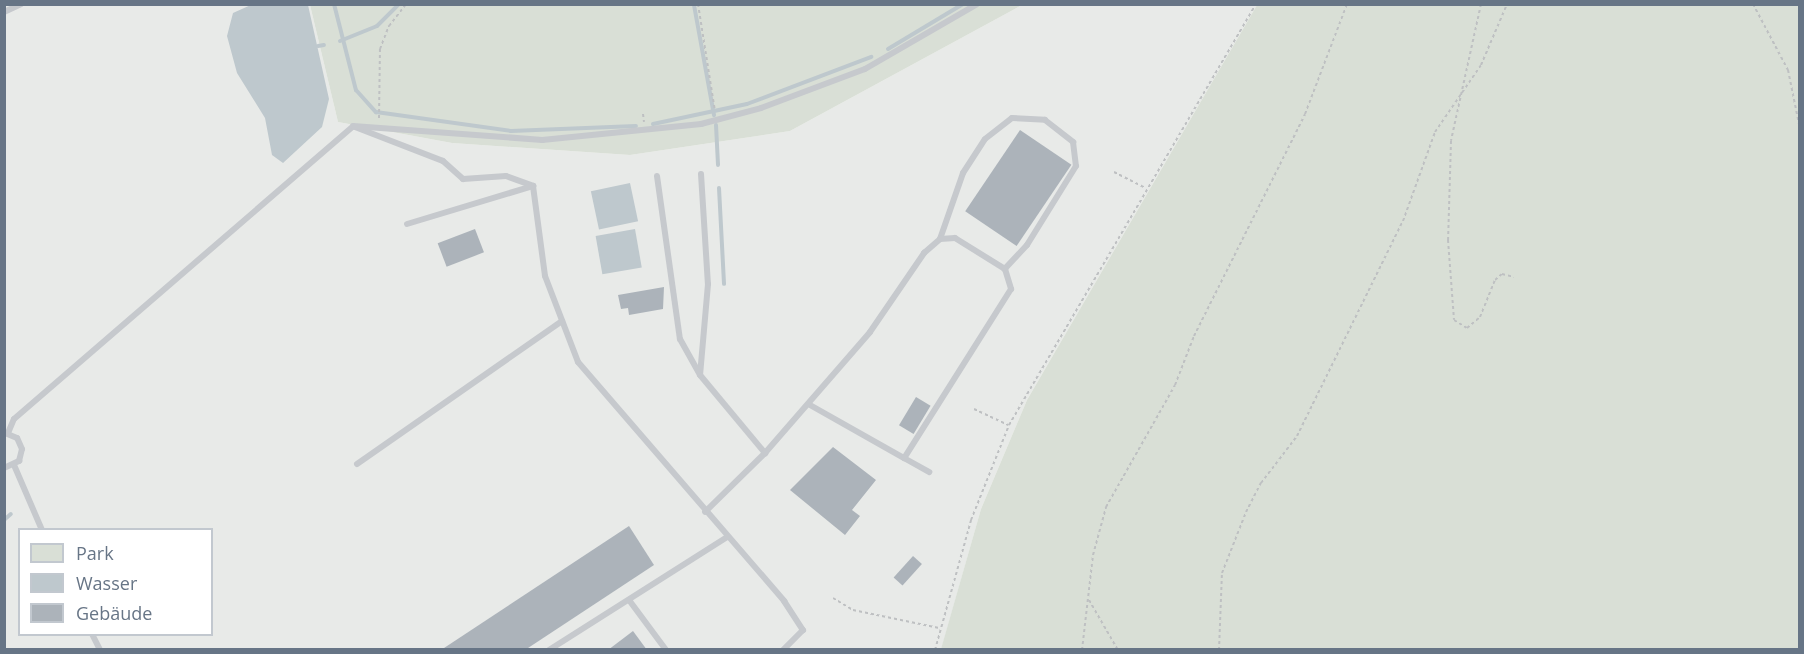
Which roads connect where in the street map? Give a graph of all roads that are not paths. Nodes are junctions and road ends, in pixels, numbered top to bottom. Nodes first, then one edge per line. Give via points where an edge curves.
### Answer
1 (21, 4) edge
2 (977, 4) edge
3 (4, 12) edge
4 (353, 126) junction
5 (701, 174) dead end
6 (657, 176) dead end
7 (533, 186) junction
8 (407, 224) dead end
9 (940, 239) junction
10 (1005, 269) junction
11 (562, 321) junction
12 (700, 375) junction
13 (810, 405) junction
14 (6, 433) edge
15 (765, 453) junction
16 (904, 458) junction
17 (357, 464) dead end
18 (15, 465) junction
19 (4, 468) edge
20 (929, 472) dead end
21 (705, 512) junction
22 (41, 528) edge
23 (727, 537) junction
24 (629, 600) junction
25 (93, 636) edge
26 (100, 650) edge
27 (549, 650) edge
28 (666, 650) edge
29 (783, 650) edge

1 - 3 lane
2 - 4 lane via 865,69 716,120 645,134 543,140
4 - 7 lane via 443,161 463,179 506,176
4 - 14 lane via 14,419
5 - 12 lane via 708,284
6 - 12 lane via 676,321
7 - 8 lane
7 - 11 lane via 545,276
9 - 10 lane via 955,238
9 - 10 lane via 963,173 985,139 1012,118 1045,120 1073,142 1076,166 1027,244
9 - 13 lane
10 - 16 lane via 1011,289 1005,301
11 - 17 lane
11 - 21 lane via 578,362
12 - 15 lane
13 - 15 lane
13 - 16 lane
14 - 18 lane via 22,449
15 - 21 lane
16 - 20 lane
18 - 19 lane
18 - 22 lane
21 - 23 lane
23 - 24 lane
23 - 29 lane via 803,630
24 - 27 lane
24 - 28 lane
25 - 26 lane

